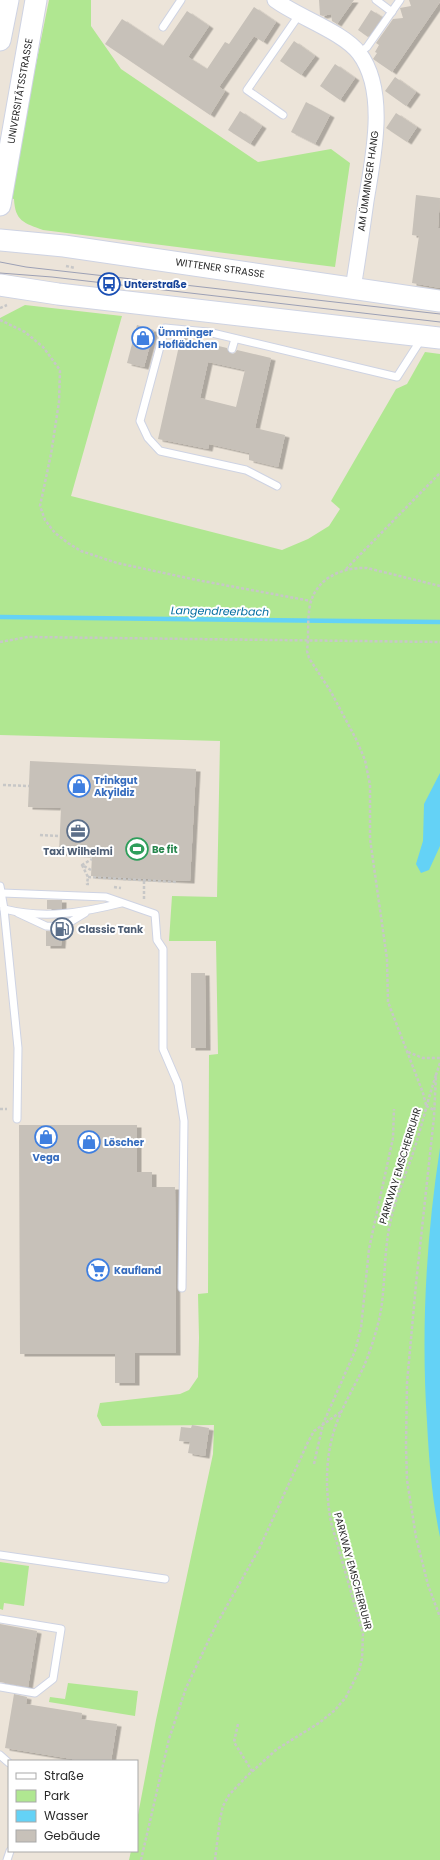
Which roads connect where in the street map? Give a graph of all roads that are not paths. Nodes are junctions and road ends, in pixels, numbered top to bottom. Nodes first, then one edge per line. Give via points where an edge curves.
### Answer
1 (8, 0) edge
2 (36, 0) edge
3 (181, 0) edge
4 (275, 0) edge
5 (376, 0) edge
6 (400, 0) edge
7 (392, 12) junction
8 (299, 15) junction
9 (162, 27) dead end
10 (0, 40) edge
11 (359, 53) junction
12 (283, 115) dead end
13 (0, 205) edge
14 (0, 240) edge
15 (0, 285) edge
16 (354, 288) junction
17 (440, 301) edge
18 (432, 337) edge
19 (235, 339) junction
20 (232, 348) dead end
21 (277, 486) dead end
22 (1, 889) edge
23 (121, 902) junction
24 (4, 909) junction
25 (13, 911) junction
26 (87, 912) junction
27 (17, 1119) dead end
28 (182, 1288) dead end
29 (0, 1555) edge
30 (165, 1579) dead end
31 (0, 1620) edge
32 (0, 1687) edge
33 (0, 1754) edge
34 (8, 1762) edge

1 - 10 main road
2 - 13 main road, UNIVERSITÄTSSTRASSE
3 - 9 lane
4 - 8 street, AM ÜMMINGER HANG
5 - 7 lane
6 - 7 lane
7 - 11 lane via 367,47
8 - 11 street, AM ÜMMINGER HANG via 341,38
8 - 12 lane via 247,90
11 - 16 street, AM ÜMMINGER HANG via 368,69 374,90 376,121
14 - 16 main road, WITTENER STRASSE via 64,246
15 - 18 main road via 58,294
16 - 17 main road, WITTENER STRASSE
18 - 19 lane via 397,377
19 - 20 lane
19 - 21 lane via 208,332 165,328 140,421 148,438 160,451 246,470
22 - 23 lane via 106,897
22 - 24 lane
23 - 26 lane
23 - 28 lane via 155,914 157,940 163,949 163,1049 178,1084 184,1121
24 - 25 lane
24 - 27 lane via 18,1048
25 - 26 lane via 54,914
25 - 26 lane via 46,926 62,927
29 - 30 lane
31 - 32 lane via 61,1629 53,1679 35,1693
33 - 34 lane

